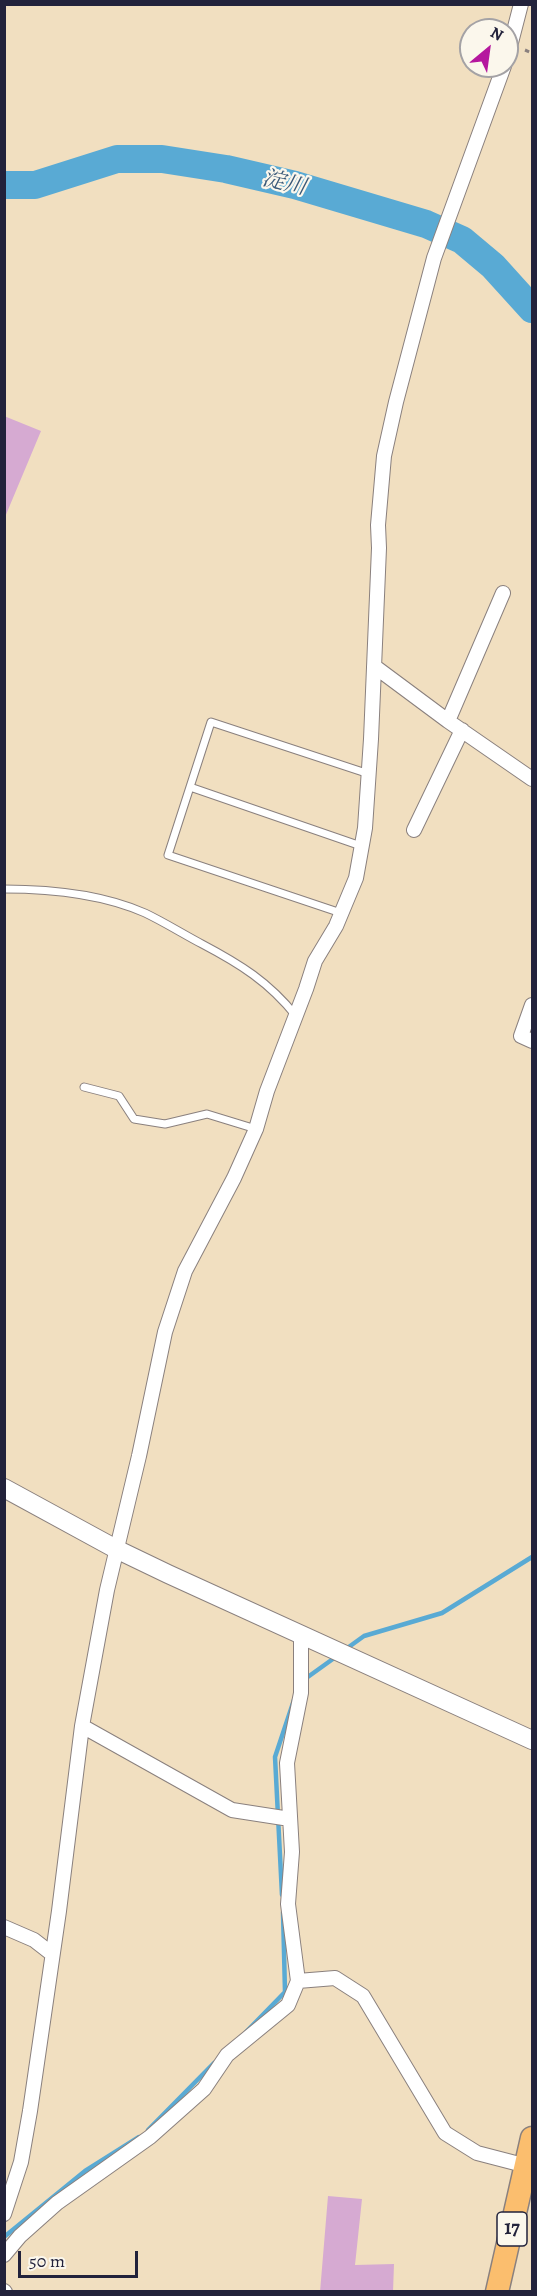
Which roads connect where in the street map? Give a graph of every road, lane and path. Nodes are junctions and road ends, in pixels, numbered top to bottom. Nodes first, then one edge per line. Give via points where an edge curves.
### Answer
1 (500, 78) edge
2 (503, 593) dead end
3 (374, 666) junction
4 (448, 721) junction
5 (462, 730) junction
6 (369, 774) junction
7 (532, 778) edge
8 (190, 787) junction
9 (414, 830) dead end
10 (361, 846) junction
11 (4, 890) edge
12 (341, 913) junction
13 (532, 1005) edge
14 (296, 1016) junction
15 (532, 1041) edge
16 (84, 1087) dead end
17 (256, 1129) junction
18 (4, 1488) edge
19 (116, 1549) junction
20 (300, 1634) junction
21 (82, 1726) junction
22 (532, 1740) edge
23 (290, 1819) junction
24 (4, 1927) edge
25 (52, 1954) junction
26 (298, 1981) junction
27 (532, 2138) edge
28 (527, 2166) junction
29 (4, 2214) edge
30 (4, 2255) edge
31 (497, 2292) edge

1 - 3 street via 434,258 384,456
2 - 4 street
3 - 4 street
3 - 6 street
4 - 5 street
5 - 7 street
5 - 9 street
6 - 8 lane via 211,722
6 - 10 street
8 - 10 lane
8 - 12 lane via 168,855
10 - 12 street via 356,878
11 - 14 lane via 33,889 76,895 145,913 245,967
12 - 14 street via 315,961
13 - 15 street via 521,1036
14 - 17 street
16 - 17 lane via 119,1096 134,1119 165,1124 207,1114
17 - 19 street via 185,1271 165,1332
18 - 19 street
19 - 20 street
19 - 21 street
20 - 22 street
20 - 23 street via 301,1693 287,1763
21 - 23 street via 232,1810
21 - 25 street
23 - 26 street via 288,1904
24 - 25 street via 34,1940
25 - 29 street via 21,2162
26 - 28 street via 335,1978 363,1996 445,2133 477,2153
26 - 30 street via 288,2005 227,2055 204,2089 150,2137 57,2203
27 - 28 main road, 17
28 - 31 main road, 17

